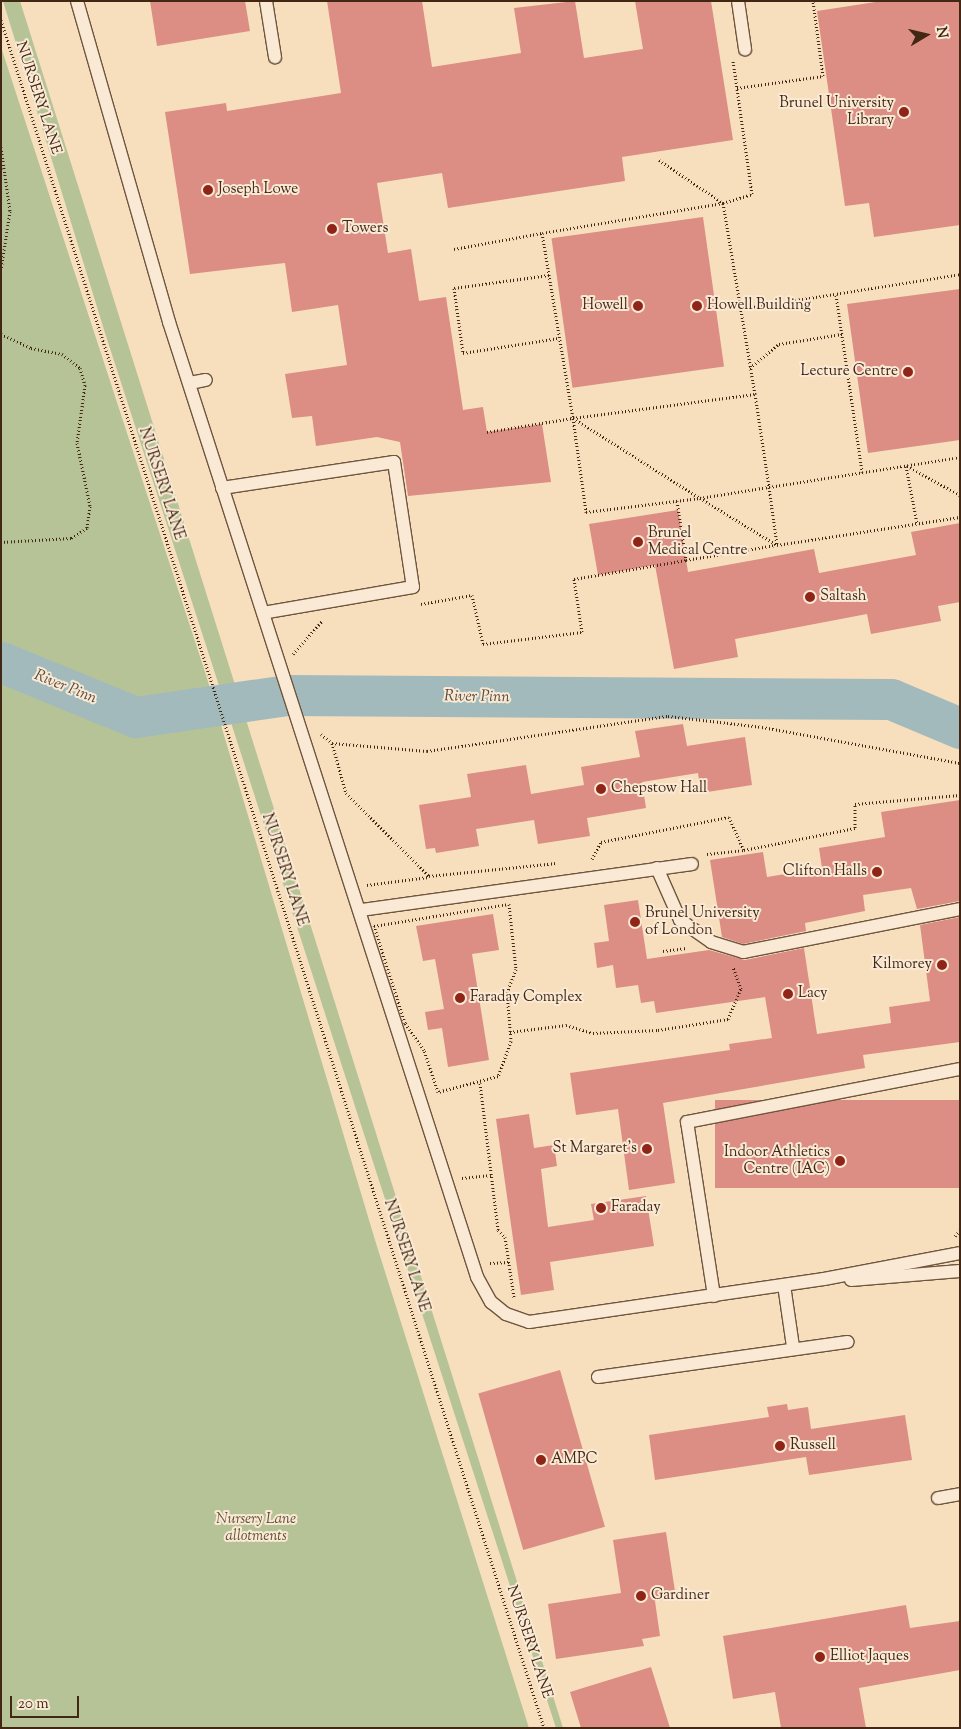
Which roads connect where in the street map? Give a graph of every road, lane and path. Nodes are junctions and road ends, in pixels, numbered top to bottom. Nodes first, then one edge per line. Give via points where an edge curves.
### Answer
1 (77, 1) edge
2 (266, 1) edge
3 (738, 1) edge
4 (813, 1) edge
5 (1, 20) edge
6 (745, 49) dead end
7 (731, 50) dead end
8 (275, 58) dead end
9 (737, 88) junction
10 (1, 147) edge
11 (659, 160) dead end
12 (723, 203) junction
13 (542, 233) junction
14 (454, 249) dead end
15 (1, 270) edge
16 (960, 274) edge
17 (549, 275) junction
18 (836, 295) junction
19 (740, 309) junction
20 (1, 334) edge
21 (842, 334) junction
22 (559, 338) junction
23 (750, 368) junction
24 (206, 380) dead end
25 (190, 383) junction
26 (755, 394) junction
27 (573, 418) junction
28 (487, 432) dead end
29 (960, 457) edge
30 (906, 466) junction
31 (862, 472) junction
32 (769, 487) junction
33 (222, 488) junction
34 (960, 494) edge
35 (700, 498) junction
36 (677, 501) junction
37 (960, 517) edge
38 (918, 524) junction
39 (1, 542) edge
40 (777, 545) junction
41 (686, 560) junction
42 (416, 604) dead end
43 (263, 613) junction
44 (332, 618) dead end
45 (322, 620) junction
46 (314, 621) dead end
47 (284, 664) junction
48 (314, 728) dead end
49 (332, 743) junction
50 (960, 763) edge
51 (960, 795) edge
52 (744, 850) junction
53 (707, 854) dead end
54 (585, 860) dead end
55 (565, 862) dead end
56 (692, 864) dead end
57 (657, 868) junction
58 (429, 876) junction
59 (361, 886) dead end
60 (960, 909) edge
61 (360, 910) junction
62 (685, 940) dead end
63 (690, 948) junction
64 (698, 949) dead end
65 (663, 951) dead end
66 (730, 956) dead end
67 (510, 1032) junction
68 (960, 1069) edge
69 (480, 1083) junction
70 (491, 1175) junction
71 (455, 1179) dead end
72 (960, 1253) edge
73 (509, 1262) junction
74 (484, 1264) dead end
75 (960, 1271) edge
76 (824, 1279) junction
77 (784, 1285) junction
78 (714, 1296) junction
79 (515, 1308) dead end
80 (848, 1342) dead end
81 (793, 1347) junction
82 (598, 1376) dead end
83 (960, 1494) edge
84 (938, 1498) dead end
85 (544, 1728) edge

1 - 25 lane via 175,321
2 - 8 lane
3 - 6 lane
4 - 9 path via 823,76
5 - 85 path, NURSERY LANE
7 - 9 path
9 - 12 path via 752,194
10 - 15 path via 10,210
11 - 12 path
12 - 13 path
12 - 19 path
13 - 14 path
13 - 17 path
16 - 18 path
17 - 22 path
17 - 22 path via 454,288 463,353
18 - 19 path
18 - 21 path
19 - 23 path
20 - 39 path via 31,348 62,354 80,368 85,385 77,442 90,506 87,528 71,538
21 - 23 path via 779,344
21 - 31 path
22 - 27 path
23 - 26 path
24 - 25 lane
25 - 33 lane
26 - 27 path
26 - 32 path
27 - 28 path
27 - 35 path
27 - 36 path via 586,512
29 - 30 path
30 - 31 path
30 - 34 path
30 - 38 path
31 - 32 path
32 - 35 path
32 - 40 path
33 - 43 lane
33 - 43 lane via 394,462 413,587
35 - 36 path
35 - 40 path
36 - 41 path
37 - 38 path
38 - 40 path
40 - 41 path
41 - 42 path via 574,579 582,632 483,644 472,595
43 - 47 lane
44 - 45 path
45 - 46 path
45 - 47 path
47 - 61 lane via 299,725
48 - 49 path
49 - 50 path via 427,751 668,716 762,727
49 - 58 path via 346,793
51 - 52 path via 855,804 855,828
52 - 53 path
52 - 54 path via 728,817 601,842 595,859
55 - 58 path
56 - 57 lane
57 - 60 lane via 680,920 711,942 743,952
57 - 61 lane
58 - 59 path
61 - 78 lane via 477,1277 491,1302 506,1314 528,1322
62 - 63 path
63 - 64 path
63 - 65 path
66 - 67 path via 741,989 728,1019 658,1030 593,1033 566,1025
67 - 69 path via 512,1041 498,1076
67 - 69 path via 507,992 516,969 509,904 374,926 405,1022 424,1050 438,1092
68 - 78 lane via 686,1122
69 - 70 path
70 - 71 path
70 - 73 path via 498,1230 505,1237
72 - 76 lane
73 - 74 path
73 - 79 path
75 - 76 lane via 872,1281
76 - 77 lane
77 - 78 lane
77 - 81 lane
80 - 81 lane
81 - 82 lane
83 - 84 lane

